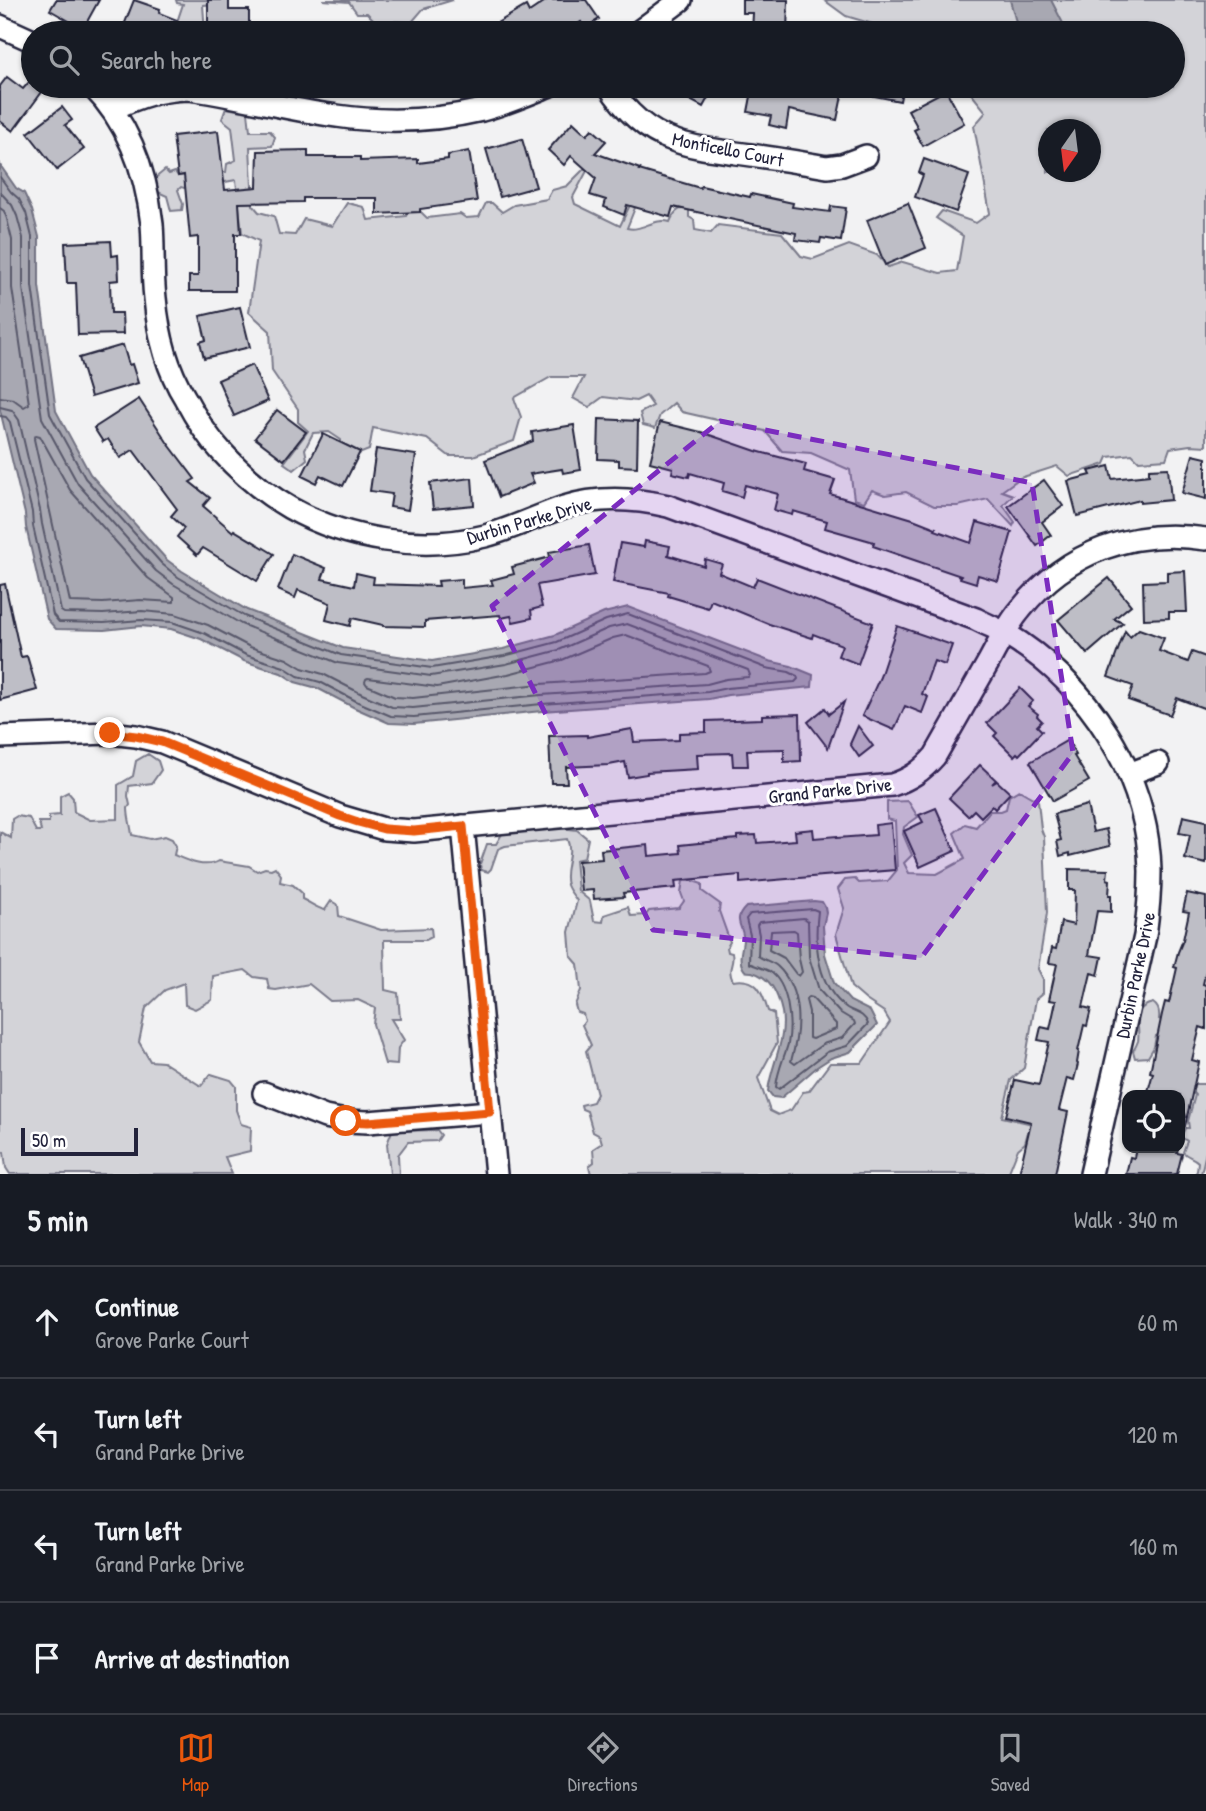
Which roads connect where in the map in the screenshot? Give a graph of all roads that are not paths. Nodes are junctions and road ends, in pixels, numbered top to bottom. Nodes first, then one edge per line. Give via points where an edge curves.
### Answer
1 (681, 0) edge
2 (653, 21) edge
3 (0, 26) edge
4 (21, 36) edge
5 (103, 98) edge
6 (137, 98) edge
7 (238, 98) edge
8 (516, 98) edge
9 (616, 98) edge
10 (113, 109) junction
11 (866, 156) dead end
12 (1206, 539) edge
13 (1004, 633) junction
14 (0, 737) edge
15 (1158, 763) dead end
16 (1129, 775) junction
17 (463, 826) junction
18 (264, 1093) dead end
19 (490, 1112) junction
20 (496, 1174) edge
21 (1091, 1174) edge

1 - 2 street
3 - 4 street
5 - 10 street, Durbin Parke Drive
6 - 10 street
7 - 8 street via 336,116 408,120 484,110
9 - 11 street, Monticello Court via 633,116 675,141 827,167
10 - 13 street, Durbin Parke Drive via 126,130 147,191 160,332 181,392 218,449 289,507 355,534 446,542 482,537 588,501 644,500
12 - 13 street, Grand Parke Drive via 1132,539 1081,558 1037,590
13 - 16 street, Durbin Parke Drive via 1078,695 1110,737
13 - 17 street, Grand Parke Drive via 935,757 909,779 892,785
14 - 17 street, Grand Parke Drive via 136,736 162,742 358,822 414,831
15 - 16 street
16 - 21 street, Durbin Parke Drive via 1146,836 1150,902
17 - 19 street
18 - 19 street via 346,1121
19 - 20 street

